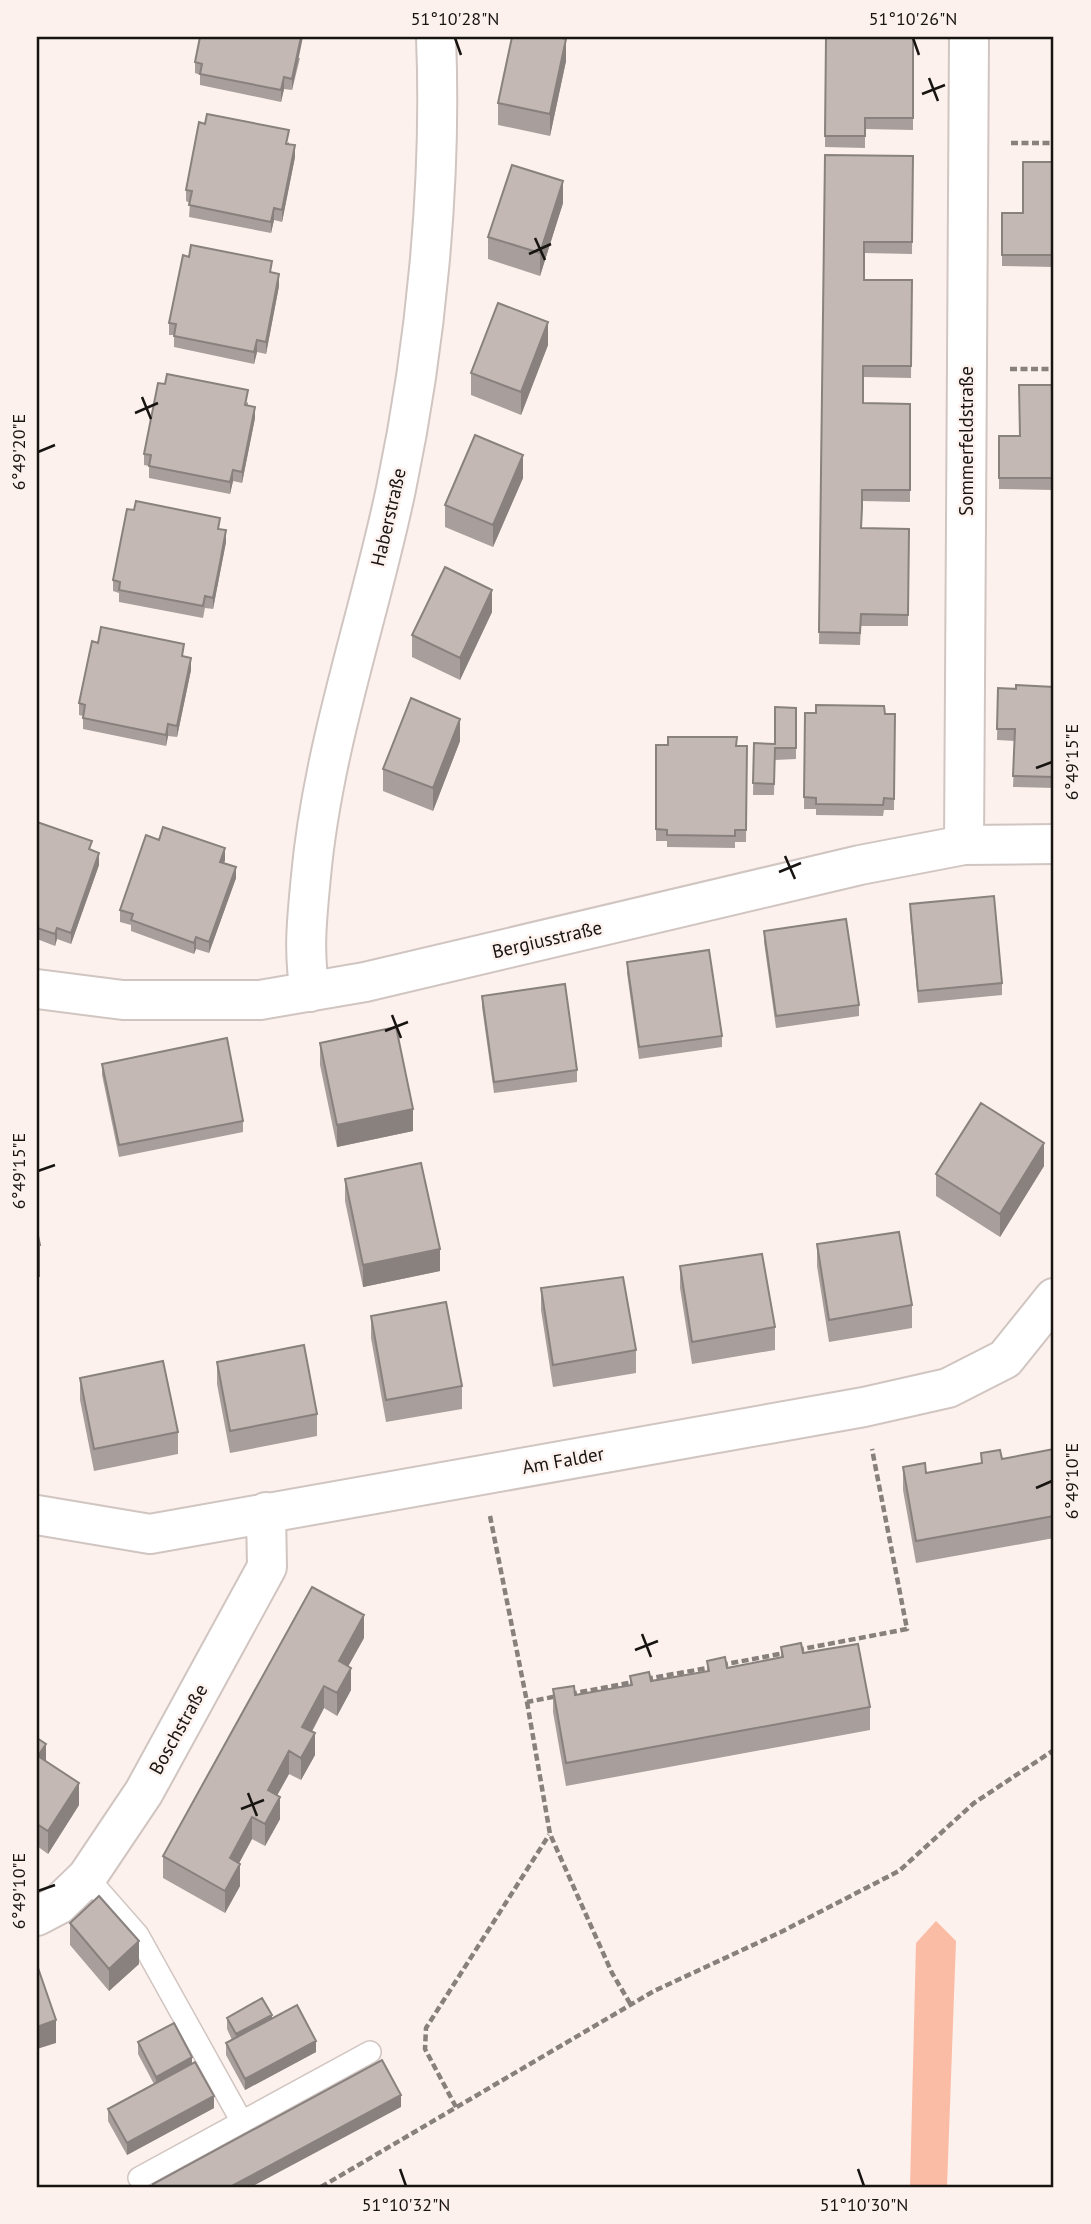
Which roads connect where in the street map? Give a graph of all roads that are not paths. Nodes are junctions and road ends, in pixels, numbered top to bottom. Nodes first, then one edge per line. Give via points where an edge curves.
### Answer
1 (436, 37) edge
2 (969, 37) edge
3 (1054, 844) edge
4 (964, 845) junction
5 (37, 989) edge
6 (310, 992) junction
7 (1054, 1298) edge
8 (266, 1512) junction
9 (37, 1516) edge
10 (88, 1877) junction
11 (37, 1916) edge
12 (370, 2052) dead end
13 (242, 2122) junction
14 (139, 2178) dead end

1 - 6 street, Haberstraße via 439,104 425,310 396,488 316,817 303,953
2 - 4 street, Sommerfeldstraße
3 - 4 street, Bergiusstraße
4 - 6 street, Bergiusstraße
5 - 6 street, Bergiusstraße via 123,1000 222,1002
7 - 8 street, Am Falder via 1005,1359 948,1388 864,1407
8 - 9 street, Am Falder via 150,1534
8 - 10 street, Boschstraße via 267,1567 144,1792
10 - 11 street, Boschstraße via 58,1905
10 - 13 lane via 138,1936
12 - 13 lane
13 - 14 lane

